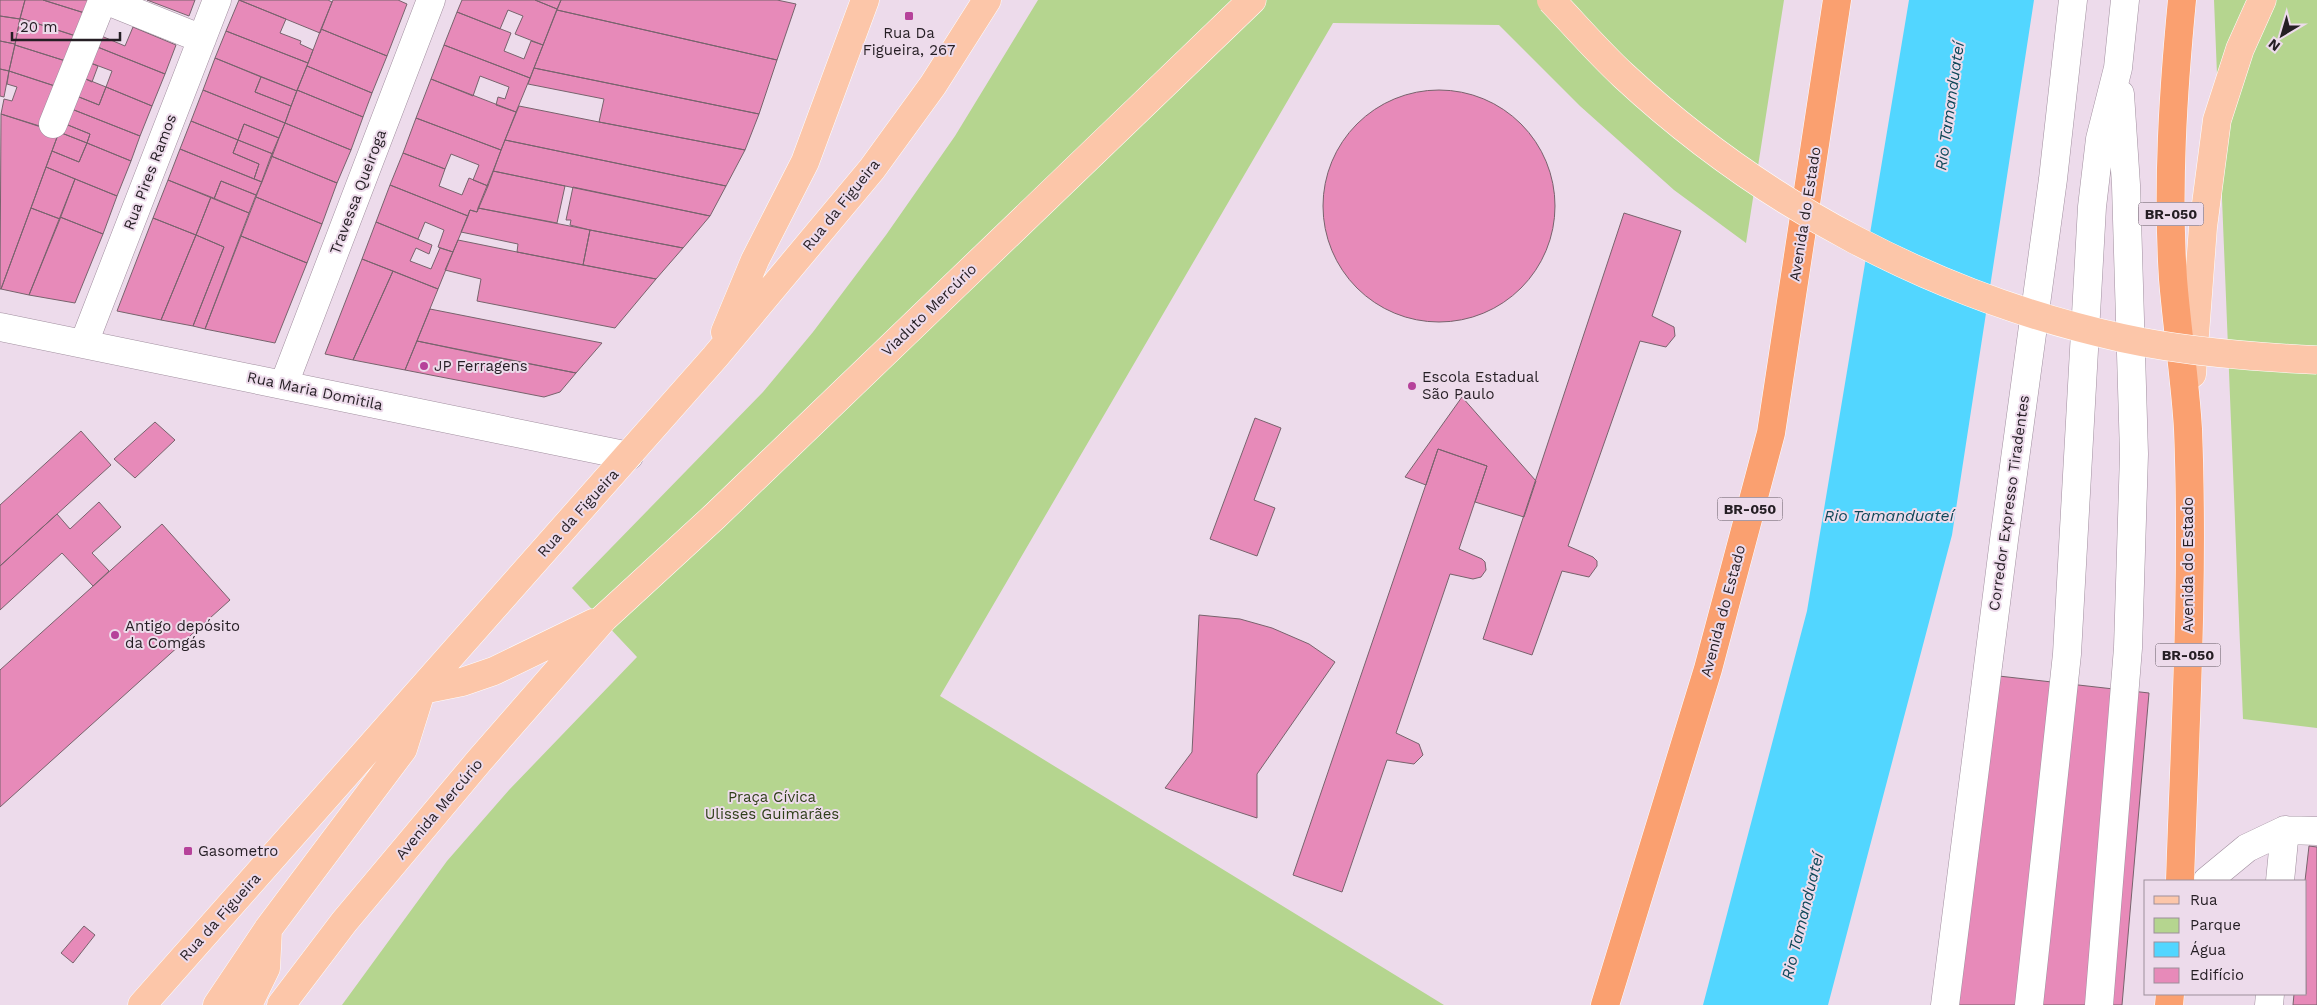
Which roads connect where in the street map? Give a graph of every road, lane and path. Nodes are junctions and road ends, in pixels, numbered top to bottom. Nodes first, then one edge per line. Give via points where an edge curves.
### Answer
1 (217, 0) edge
2 (431, 0) edge
3 (865, 0) edge
4 (987, 0) edge
5 (1252, 0) edge
6 (1552, 0) edge
7 (1837, 0) edge
8 (2073, 0) edge
9 (2125, 0) edge
10 (2182, 0) edge
11 (2262, 0) edge
12 (202, 39) junction
13 (2118, 68) junction
14 (53, 124) dead end
15 (0, 326) edge
16 (84, 343) junction
17 (715, 357) junction
18 (2317, 360) edge
19 (284, 384) junction
20 (2188, 428) junction
21 (629, 456) junction
22 (604, 618) junction
23 (422, 690) junction
24 (2284, 830) junction
25 (2317, 831) edge
26 (2180, 880) edge
27 (2208, 880) edge
28 (2280, 880) edge
29 (268, 929) junction
30 (142, 1005) edge
31 (217, 1005) edge
32 (248, 1005) edge
33 (281, 1005) edge
34 (1605, 1005) edge
35 (1945, 1005) edge
36 (2029, 1005) edge
37 (2098, 1005) edge

1 - 12 street, Rua Pires Ramos
2 - 19 street, Travessa Queiroga
3 - 17 main road via 805,162 755,260
4 - 17 main road, Rua da Figueira via 933,85 877,162
5 - 22 main road, Viaduto Mercúrio via 715,516
6 - 18 main road, bridge via 1624,76 1711,149 1805,213 1906,266 2012,308 2122,338 2234,356
7 - 34 highway, Avenida do Estado / BR-050 via 1770,433 1708,669
8 - 35 street, Corredor Expresso Tiradentes via 2053,179
9 - 13 street
10 - 20 highway, Avenida do Estado / BR-050 via 2170,174 2173,279
11 - 20 main road, Avenida do Estado via 2240,49 2217,120 2203,227
12 - 14 street via 110,2 101,4
12 - 16 street, Rua Pires Ramos
13 - 36 street via 2100,139 2092,207 2067,654
13 - 37 street via 2126,185 2134,454 2128,648
15 - 16 street, Rua Maria Domitila
16 - 19 street, Rua Maria Domitila
17 - 21 main road, Rua da Figueira
19 - 21 street, Rua Maria Domitila
20 - 26 highway, Avenida do Estado / BR-050 via 2190,621
21 - 23 main road, Rua da Figueira
22 - 23 main road via 494,670 462,682
22 - 33 main road, Avenida Mercúrio via 344,922
23 - 29 main road via 403,749
23 - 30 main road, Rua da Figueira
24 - 25 street
24 - 27 street via 2247,848
24 - 28 street
29 - 31 main road
29 - 32 main road via 266,968

